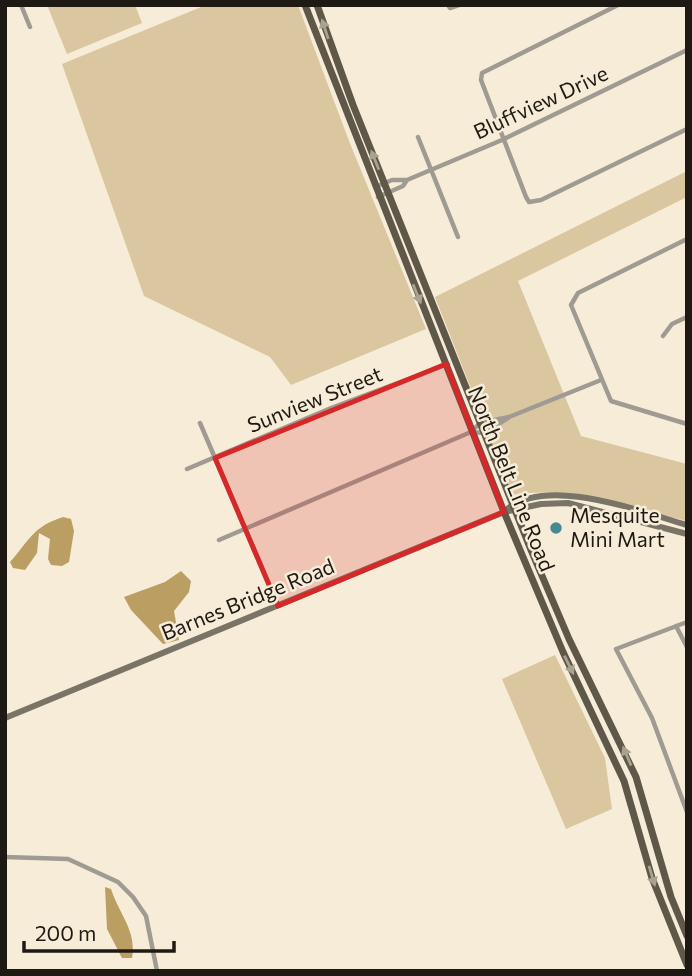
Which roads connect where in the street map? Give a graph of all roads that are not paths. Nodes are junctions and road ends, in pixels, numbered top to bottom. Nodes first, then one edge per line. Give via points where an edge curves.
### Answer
1 (21, 5) edge
2 (305, 5) edge
3 (317, 5) edge
4 (448, 5) edge
5 (618, 5) edge
6 (457, 6) edge
7 (30, 27) dead end
8 (687, 50) edge
9 (340, 71) junction
10 (330, 75) junction
11 (687, 129) edge
12 (418, 137) dead end
13 (502, 140) junction
14 (431, 170) junction
15 (407, 180) junction
16 (385, 183) junction
17 (374, 188) junction
18 (389, 192) junction
19 (378, 197) junction
20 (458, 237) dead end
21 (687, 239) edge
22 (410, 245) junction
23 (399, 250) junction
24 (687, 317) edge
25 (663, 336) dead end
26 (456, 361) junction
27 (446, 364) junction
28 (601, 380) junction
29 (509, 417) junction
30 (200, 423) dead end
31 (480, 423) junction
32 (687, 424) edge
33 (471, 432) junction
34 (484, 433) junction
35 (215, 458) junction
36 (187, 469) dead end
37 (514, 508) junction
38 (504, 512) junction
39 (678, 523) junction
40 (687, 525) edge
41 (245, 529) junction
42 (676, 531) junction
43 (687, 534) edge
44 (219, 540) dead end
45 (278, 606) junction
46 (561, 622) junction
47 (687, 622) edge
48 (552, 626) junction
49 (676, 626) junction
50 (687, 647) edge
51 (5, 718) edge
52 (636, 777) junction
53 (624, 781) junction
54 (687, 812) edge
55 (5, 857) edge
56 (687, 936) edge
57 (687, 965) edge
58 (157, 971) edge

1 - 7 street
2 - 10 main road, North Belt Line Road
9 -> 3 main road, North Belt Line Road
4 - 6 street
5 - 13 street via 482,73
8 - 13 street, Bluffview Drive
9 - 10 main road
16 -> 9 main road, North Belt Line Road
10 - 17 main road, North Belt Line Road
11 - 13 street via 549,197 529,202
12 - 14 street
13 - 14 street, Bluffview Drive
14 - 15 street, Bluffview Drive
14 - 20 street
15 - 16 street, Bluffview Drive
15 - 18 street, Bluffview Drive
16 - 17 street, Bluffview Drive
16 - 18 main road, North Belt Line Road
17 - 19 main road, North Belt Line Road
18 - 19 street, Bluffview Drive
18 - 22 main road, North Belt Line Road
19 - 23 main road, North Belt Line Road
21 - 28 street via 578,293 571,305
22 - 23 main road
22 - 26 main road, North Belt Line Road
23 -> 27 main road, North Belt Line Road
24 - 25 street via 672,324
26 - 27 street, Sunview Street
26 - 31 main road, North Belt Line Road
27 - 33 main road, North Belt Line Road
27 - 35 street, Sunview Street
28 - 29 street
28 - 32 street via 611,401
29 - 31 street
29 - 34 street
30 - 35 street
31 - 33 street
31 - 34 main road, North Belt Line Road
33 - 34 street
33 - 38 main road, North Belt Line Road
33 - 41 street
34 - 37 main road, North Belt Line Road
35 - 36 street, Sunview Street
35 - 41 street
37 - 38 street, Barnes Bridge Road
37 - 39 street via 541,497 577,496
37 - 42 street via 568,503
37 - 46 main road, North Belt Line Road
38 - 45 street, Barnes Bridge Road
38 - 48 main road, North Belt Line Road
39 - 40 street
39 - 42 street
41 - 44 street
41 - 45 street
42 - 43 street
45 - 51 street, Barnes Bridge Road
46 - 48 main road
52 -> 46 main road, North Belt Line Road
47 - 49 street
48 -> 53 main road, North Belt Line Road
49 - 50 street
49 - 54 street via 616,649 652,719
52 - 53 main road
52 - 56 main road, North Belt Line Road
53 -> 57 main road, North Belt Line Road via 652,878
55 - 58 street via 68,859 118,882 146,916

